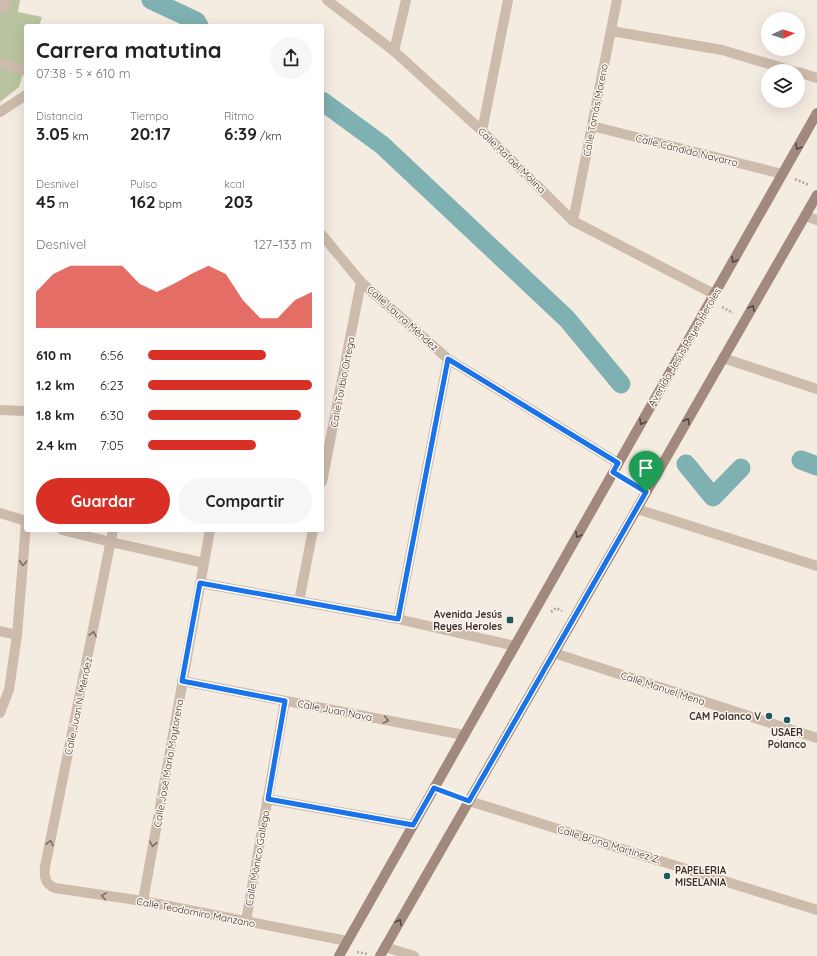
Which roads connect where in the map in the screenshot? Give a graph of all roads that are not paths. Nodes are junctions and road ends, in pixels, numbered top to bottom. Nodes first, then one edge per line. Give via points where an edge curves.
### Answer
1 (327, 0) edge
2 (406, 0) edge
3 (508, 0) edge
4 (617, 0) edge
5 (611, 31) junction
6 (394, 51) junction
7 (0, 62) edge
8 (769, 64) edge
9 (24, 70) edge
10 (805, 74) edge
11 (817, 78) edge
12 (24, 96) edge
13 (0, 112) edge
14 (817, 113) edge
15 (592, 126) junction
16 (482, 131) junction
17 (782, 174) junction
18 (817, 195) edge
19 (805, 216) junction
20 (817, 220) edge
21 (574, 221) junction
22 (324, 237) edge
23 (361, 282) junction
24 (712, 298) junction
25 (723, 358) junction
26 (448, 359) junction
27 (817, 388) edge
28 (0, 410) edge
29 (24, 411) edge
30 (618, 463) junction
31 (324, 472) edge
32 (637, 509) junction
33 (0, 512) edge
34 (24, 520) edge
35 (25, 532) edge
36 (70, 532) edge
37 (113, 532) edge
38 (210, 532) edge
39 (313, 532) edge
40 (111, 542) junction
41 (204, 563) junction
42 (817, 566) edge
43 (200, 583) junction
44 (299, 601) junction
45 (398, 619) junction
46 (0, 630) edge
47 (17, 635) junction
48 (515, 646) junction
49 (554, 653) junction
50 (182, 681) junction
51 (285, 701) junction
52 (0, 713) edge
53 (464, 735) junction
54 (817, 738) edge
55 (268, 799) junction
56 (469, 801) junction
57 (413, 825) junction
58 (46, 882) joint
59 (143, 901) junction
60 (817, 910) edge
61 (246, 921) junction
62 (347, 941) junction
63 (385, 947) junction
64 (339, 956) edge
65 (380, 956) edge
66 (414, 956) edge

1 - 6 street, Calle Rafaél Molina
2 - 6 street
3 - 16 street
4 - 5 street, Calle Tomás Moreno
5 - 8 street via 722,50
5 - 15 street, Calle Tomás Moreno
6 - 16 street, Calle Rafaél Molina
7 - 9 street
10 - 11 street
12 - 13 street
14 -> 17 street, Avenida Jesús Reyes Heroles
15 - 17 street, Calle Cándido Navarro
15 - 21 street, Calle Tomás Moreno
16 - 21 street, Calle Rafaél Molina
17 -> 24 street, Avenida Jesús Reyes Heroles
18 - 19 street
19 - 20 street
25 -> 19 street
21 - 24 street, Calle Rafaél Molina
22 - 23 street, Calle Laura Méndez
23 - 26 street, Calle Laura Méndez
23 - 31 street, Calle Toribio Ortega
24 -> 30 street, Avenida Jesús Reyes Heroles
25 - 27 street
32 -> 25 street
26 - 30 street, Calle Laura Méndez
26 - 45 street
28 - 29 street
30 -> 48 street, Avenida Jesús Reyes Heroles
32 - 42 street
32 - 49 street
33 - 34 street
35 -> 47 street
36 - 40 street
37 - 40 street, Calle Juan N. Méndez
38 - 41 street, Calle José María Maytorena
39 - 44 street
40 - 41 street
58 -> 40 street, Calle Juan N. Méndez via 45,867
41 - 43 street, Calle José María Maytorena
43 - 44 street
43 - 50 street, Calle José María Maytorena
44 - 45 street
45 - 48 street
46 - 47 street
47 - 52 street via 9,690
48 - 53 street, Avenida Jesús Reyes Heroles
49 - 54 street, Calle Manuel Mena
49 - 56 street
50 - 51 street, Calle Juan Nava
50 -> 59 street, Calle José María Maytorena
51 -> 53 street, Calle Juan Nava
51 - 55 street, Calle Mónico Gallego
53 - 57 street, Avenida Jesús Reyes Heroles
55 - 57 street
55 - 61 street, Calle Mónico Gallego
56 - 60 street, Calle Bruno Martínez Z.
63 -> 56 street
57 - 62 street, Avenida Jesús Reyes Heroles
59 -> 58 street, Calle Teodomiro Manzano via 55,888
59 - 61 street, Calle Teodomiro Manzano
61 - 62 street, Calle Teodomiro Manzano
62 - 64 street, Avenida Jesús Reyes Heroles
63 - 65 street
63 - 66 street

